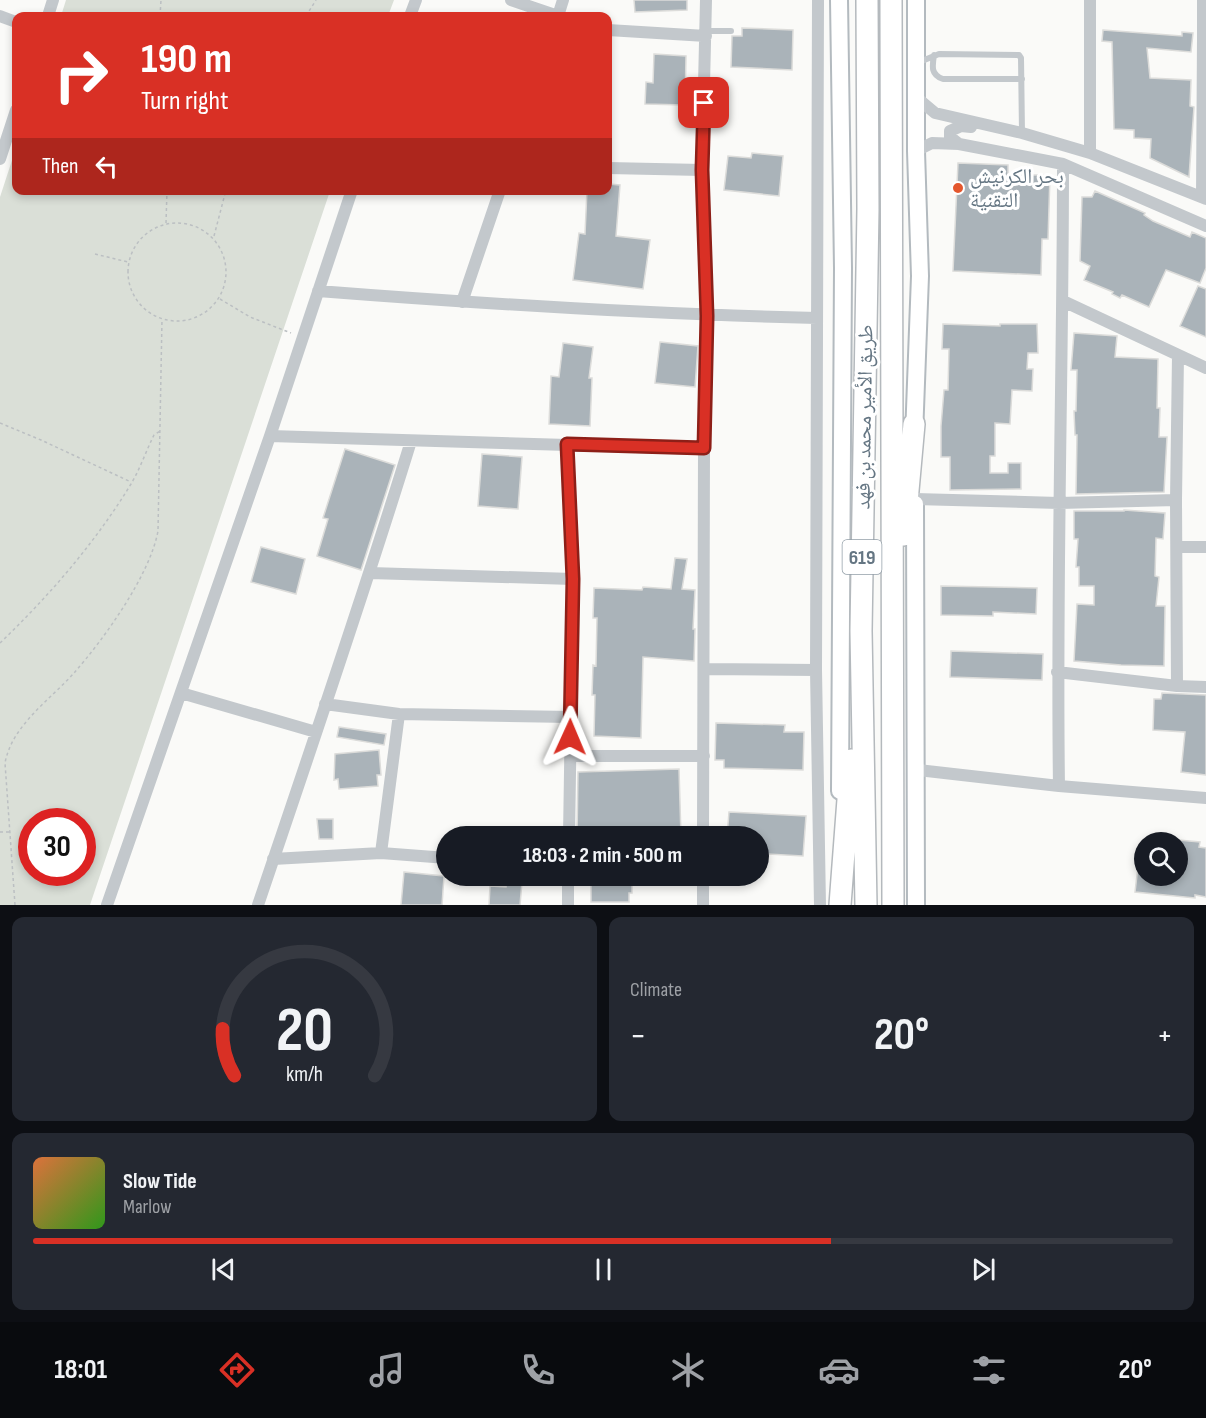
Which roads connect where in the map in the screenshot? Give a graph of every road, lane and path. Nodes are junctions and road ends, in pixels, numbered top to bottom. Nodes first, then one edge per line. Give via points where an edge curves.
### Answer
1 (511, 0) edge
2 (706, 0) edge
3 (818, 0) edge
4 (839, 0) edge
5 (867, 0) edge
6 (891, 0) edge
7 (916, 0) edge
8 (1090, 0) edge
9 (1203, 0) edge
10 (546, 12) edge
11 (612, 30) edge
12 (731, 31) dead end
13 (706, 33) junction
14 (1204, 37) edge
15 (934, 55) junction
16 (916, 63) junction
17 (1022, 79) junction
18 (1204, 90) edge
19 (916, 97) junction
20 (12, 122) edge
21 (1022, 133) junction
22 (959, 144) junction
23 (916, 152) junction
24 (1090, 153) junction
25 (0, 159) edge
26 (1063, 164) junction
27 (612, 168) edge
28 (702, 170) junction
29 (167, 195) edge
30 (225, 195) edge
31 (350, 195) edge
32 (498, 195) edge
33 (1204, 198) edge
34 (166, 224) junction
35 (1206, 226) edge
36 (213, 238) junction
37 (95, 254) dead end
38 (128, 262) junction
39 (318, 291) junction
40 (219, 298) junction
41 (1063, 301) junction
42 (462, 302) junction
43 (707, 316) junction
44 (817, 318) junction
45 (162, 319) junction
46 (303, 337) junction
47 (1178, 355) junction
48 (1206, 368) edge
49 (0, 423) edge
50 (914, 424) junction
51 (161, 431) junction
52 (270, 436) junction
53 (411, 441) junction
54 (567, 444) junction
55 (704, 448) junction
56 (132, 482) junction
57 (915, 499) junction
58 (1176, 500) junction
59 (1059, 503) junction
60 (1178, 547) junction
61 (1206, 547) edge
62 (370, 573) junction
63 (573, 579) junction
64 (861, 631) junction
65 (0, 643) edge
66 (704, 669) junction
67 (816, 670) junction
68 (1057, 672) junction
69 (1178, 686) junction
70 (1206, 687) edge
71 (181, 693) junction
72 (324, 704) junction
73 (399, 714) junction
74 (571, 717) junction
75 (316, 732) junction
76 (892, 754) junction
77 (570, 756) junction
78 (704, 756) junction
79 (918, 770) junction
80 (1059, 786) junction
81 (1206, 798) edge
82 (569, 826) edge
83 (703, 826) edge
84 (0, 832) edge
85 (11, 832) junction
86 (381, 853) junction
87 (436, 857) edge
88 (273, 859) junction
89 (568, 886) edge
90 (703, 886) edge
91 (15, 905) edge
92 (107, 905) edge
93 (258, 905) edge
94 (568, 905) edge
95 (703, 905) edge
96 (820, 905) edge
97 (840, 905) edge
98 (866, 905) edge
99 (892, 905) edge
100 (916, 905) edge

1 - 10 street
2 - 13 street
3 - 44 street
4 - 97 main road via 843,257
5 - 64 highway, طريق الأمير محمد بن فهد / 619
6 - 76 highway, طريق الأمير محمد بن فهد / 619
7 - 16 main road
8 - 24 street
9 - 14 street
11 - 13 street
12 - 13 lane
13 - 28 street
14 - 18 street
15 - 16 lane
15 - 17 lane via 933,72 943,79
15 - 17 lane via 1015,54 1022,58
16 - 19 main road
17 - 21 lane
18 - 33 street
19 - 21 street via 934,113
19 - 23 main road
20 - 25 street
21 - 22 street via 961,126 950,131 950,137
21 - 24 street
22 - 23 street via 932,143
22 - 26 street
23 - 50 main road via 920,276
24 - 33 street
26 - 35 street
26 - 41 street
27 - 28 street
28 - 43 street
29 - 34 path
30 - 36 path
31 - 39 street
32 - 42 street
34 - 36 path via 189,224
34 - 38 path via 153,228 139,240
36 - 40 path via 223,252 227,270
37 - 38 path
38 - 45 path via 129,283 136,299
39 - 42 street
39 - 46 street
40 - 45 path via 209,310 193,318
40 - 46 path via 250,317
41 - 47 street
41 - 59 street
42 - 43 street
43 - 44 street
43 - 55 street
44 - 67 street
45 - 51 path
46 - 52 street
47 - 48 street
47 - 58 street
49 - 56 path
50 - 57 main road
50 - 76 highway
51 - 56 path via 154,435
51 - 85 path via 156,544 110,625 75,672 11,743 5,763
52 - 53 street
52 - 71 street
53 - 54 street
53 - 62 street
54 - 55 street
54 - 63 street
55 - 66 street
56 - 65 path via 85,550 35,610
57 - 59 street
57 - 79 main road
58 - 59 street
58 - 60 street
59 - 68 street
60 - 61 street
60 - 69 street
62 - 63 street
62 - 72 street
63 - 74 street
64 - 97 highway
64 - 98 highway, طريق الأمير محمد بن فهد / 619
66 - 67 street
66 - 78 street
67 - 96 street
68 - 69 street
68 - 80 street
69 - 70 street
71 - 75 street
71 - 92 street
72 - 73 street
72 - 75 street
73 - 74 street
73 - 86 street
74 - 77 street
75 - 88 street
76 - 99 highway, طريق الأمير محمد بن فهد / 619
77 - 78 street
77 - 82 street
78 - 83 street
79 - 80 street
79 - 100 main road
80 - 81 street
84 - 85 path
85 - 91 path
86 - 87 street
86 - 88 street
88 - 93 street
89 - 94 street
90 - 95 street

